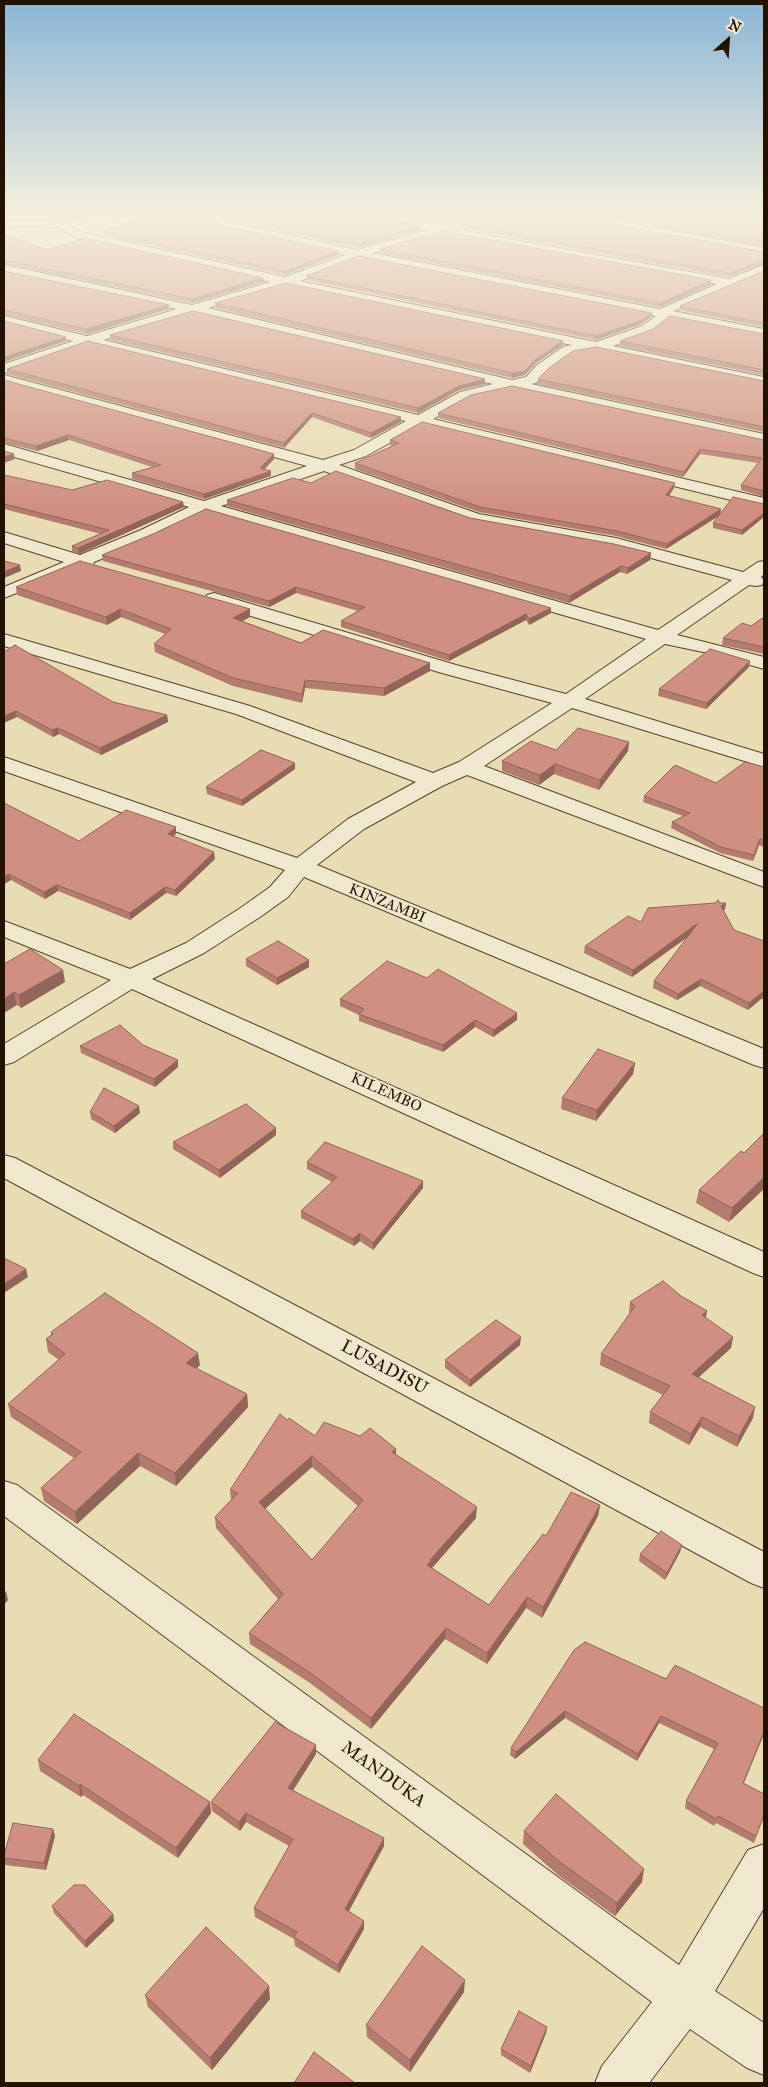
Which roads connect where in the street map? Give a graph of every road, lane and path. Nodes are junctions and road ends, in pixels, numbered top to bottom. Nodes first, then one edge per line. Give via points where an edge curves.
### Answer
1 (178, 312) edge
2 (204, 312) edge
3 (432, 312) edge
4 (657, 312) edge
5 (665, 314) junction
6 (4, 320) edge
7 (764, 333) edge
8 (88, 340) junction
9 (599, 346) junction
10 (4, 369) edge
11 (4, 379) edge
12 (764, 381) edge
13 (510, 384) junction
14 (419, 421) junction
15 (764, 439) edge
16 (4, 449) edge
17 (322, 465) junction
18 (764, 503) edge
19 (205, 506) junction
20 (4, 537) edge
21 (78, 561) junction
22 (764, 566) edge
23 (106, 569) edge
24 (754, 581) edge
25 (4, 593) edge
26 (200, 595) edge
27 (661, 637) junction
28 (4, 640) edge
29 (764, 663) edge
30 (569, 700) junction
31 (764, 761) edge
32 (4, 764) edge
33 (467, 767) junction
34 (434, 781) junction
35 (300, 867) junction
36 (764, 880) edge
37 (4, 928) edge
38 (131, 979) junction
39 (4, 1056) edge
40 (764, 1059) edge
41 (4, 1165) edge
42 (764, 1265) edge
43 (4, 1496) edge
44 (764, 1571) edge
45 (764, 1866) edge
46 (685, 1998) junction
47 (764, 2051) edge
48 (619, 2083) edge

1 - 8 street
2 - 13 street
3 - 9 street
4 - 5 street
5 - 7 street
5 - 9 street via 647,329
6 - 8 street
8 - 10 street
8 - 14 street
9 - 12 street
9 - 13 street via 568,350 531,380
11 - 17 street
13 - 14 street via 465,395
13 - 15 street
14 - 17 street via 360,453
14 - 18 street
16 - 19 street
17 - 19 street
17 - 24 street via 476,518 616,543
19 - 21 street via 147,534
19 - 27 street
20 - 21 street
21 - 23 street
21 - 25 street
22 - 24 street
24 - 27 street
26 - 30 street via 449,669
27 - 29 street
27 - 30 street
28 - 34 street via 243,710
30 - 31 street
30 - 33 street
32 - 35 street, KINZAMBI
33 - 34 street
33 - 36 street
34 - 35 street via 356,824
35 - 38 street via 279,892 251,912 195,948
35 - 40 street, KINZAMBI
37 - 38 street, KILEMBO
38 - 39 street
38 - 42 street, KILEMBO
41 - 44 street, LUSADISU
43 - 46 street, MANDUKA
45 - 46 street
46 - 47 street, MANDUKA
46 - 48 street

